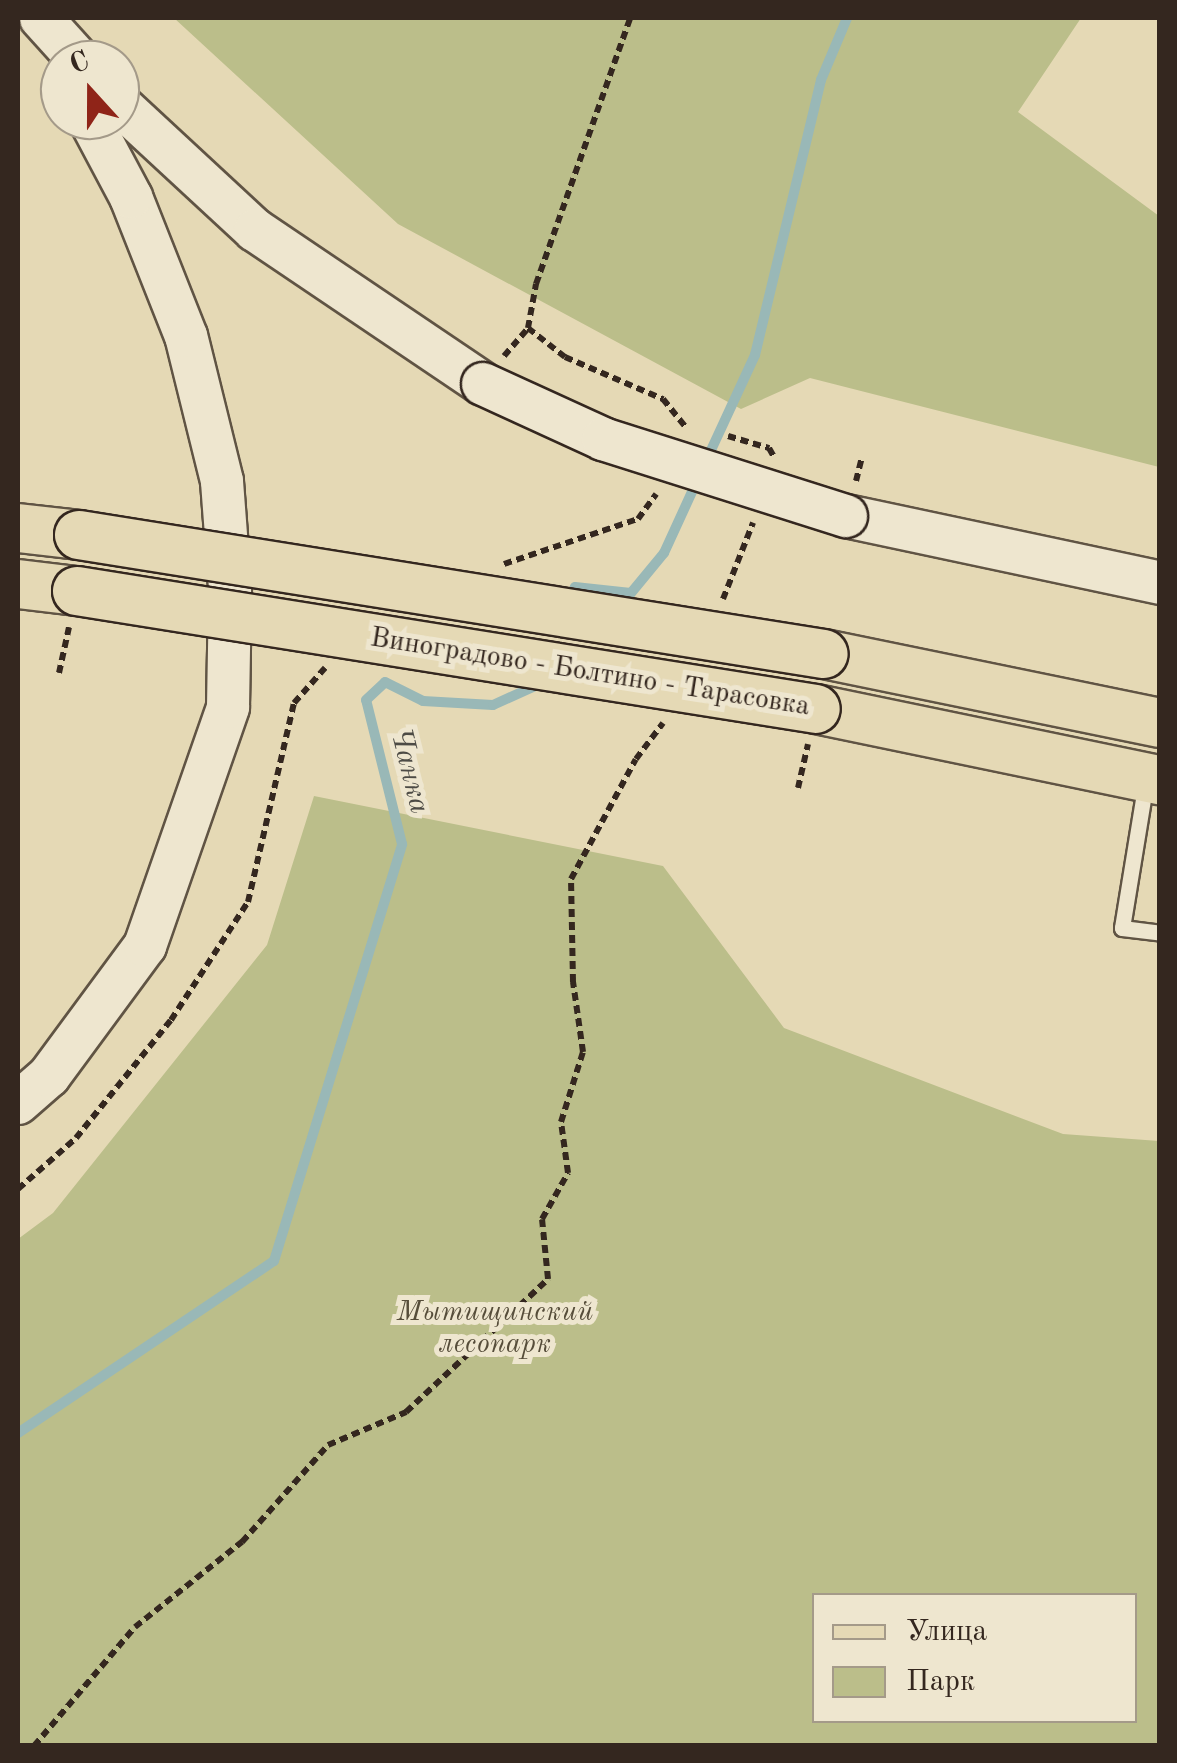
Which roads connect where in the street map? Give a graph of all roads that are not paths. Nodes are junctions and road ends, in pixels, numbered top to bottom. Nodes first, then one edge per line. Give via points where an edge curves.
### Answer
1 (38, 18) edge
2 (60, 40) edge
3 (140, 124) edge
4 (101, 140) edge
5 (18, 528) edge
6 (18, 584) edge
7 (1160, 584) edge
8 (1160, 723) edge
9 (1153, 778) edge
10 (1160, 934) edge
11 (18, 1103) edge

1 - 2 main road
3 - 7 main road, bridge via 255,230 483,384 603,439 846,516
4 - 11 main road via 132,197 186,336 222,481 230,588 228,707 145,946 49,1076
5 - 8 main road, Виноградово - Болтино - Тарасовка, bridge via 824,654
6 - 9 main road, Виноградово - Болтино - Тарасовка, bridge via 816,708
9 - 10 lane via 1122,928

